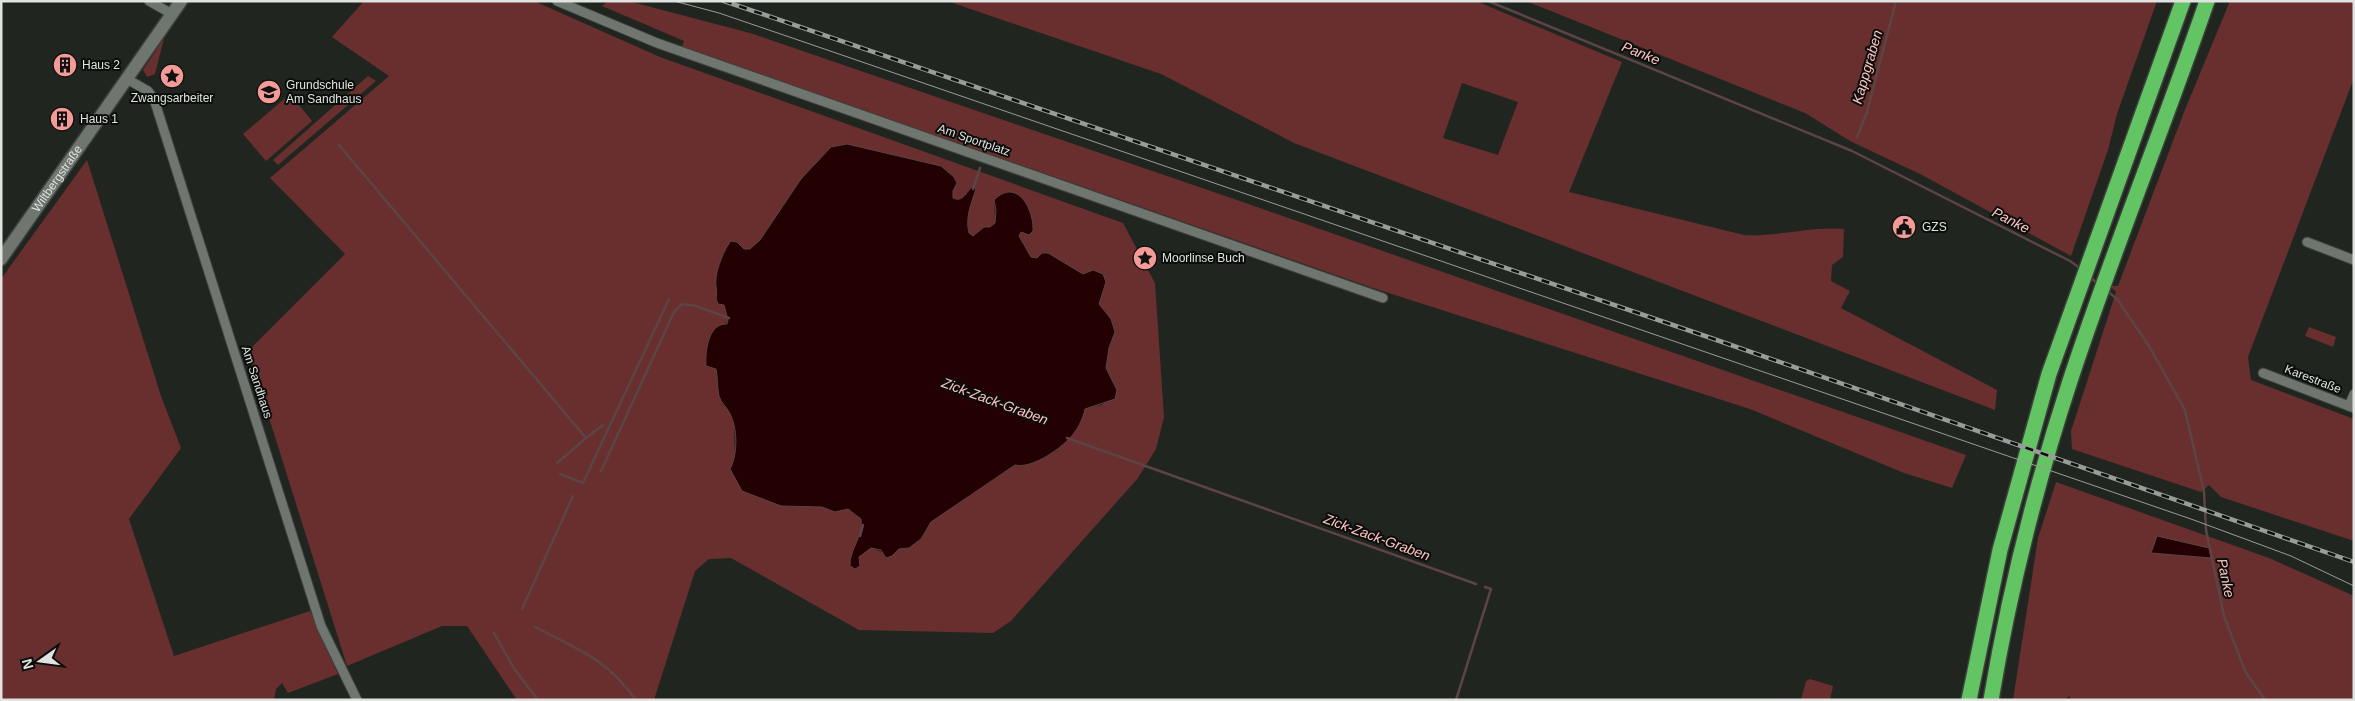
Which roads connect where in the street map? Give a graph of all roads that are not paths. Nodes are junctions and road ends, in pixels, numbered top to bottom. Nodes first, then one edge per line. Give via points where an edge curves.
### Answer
1 (149, 1) edge
2 (181, 1) edge
3 (557, 1) edge
4 (2184, 1) edge
5 (2207, 1) edge
6 (172, 14) junction
7 (127, 79) junction
8 (2307, 242) dead end
9 (1, 259) edge
10 (2354, 260) edge
11 (1383, 298) dead end
12 (2263, 373) dead end
13 (2354, 394) edge
14 (2351, 407) edge
15 (357, 700) edge
16 (1969, 700) edge
17 (1991, 700) edge

1 - 6 street
2 - 6 main road, Wiltbergstraße
3 - 11 street, Am Sportplatz via 657,43
4 - 16 highway via 2049,374 2000,550
5 - 17 highway via 2070,382 2032,509 2003,627
6 - 7 main road, Wiltbergstraße
7 - 9 main road, Wiltbergstraße
7 - 15 street, Am Sandhaus via 148,91 154,99 321,626
8 - 10 street
12 - 14 street, Karestraße
13 - 14 street

